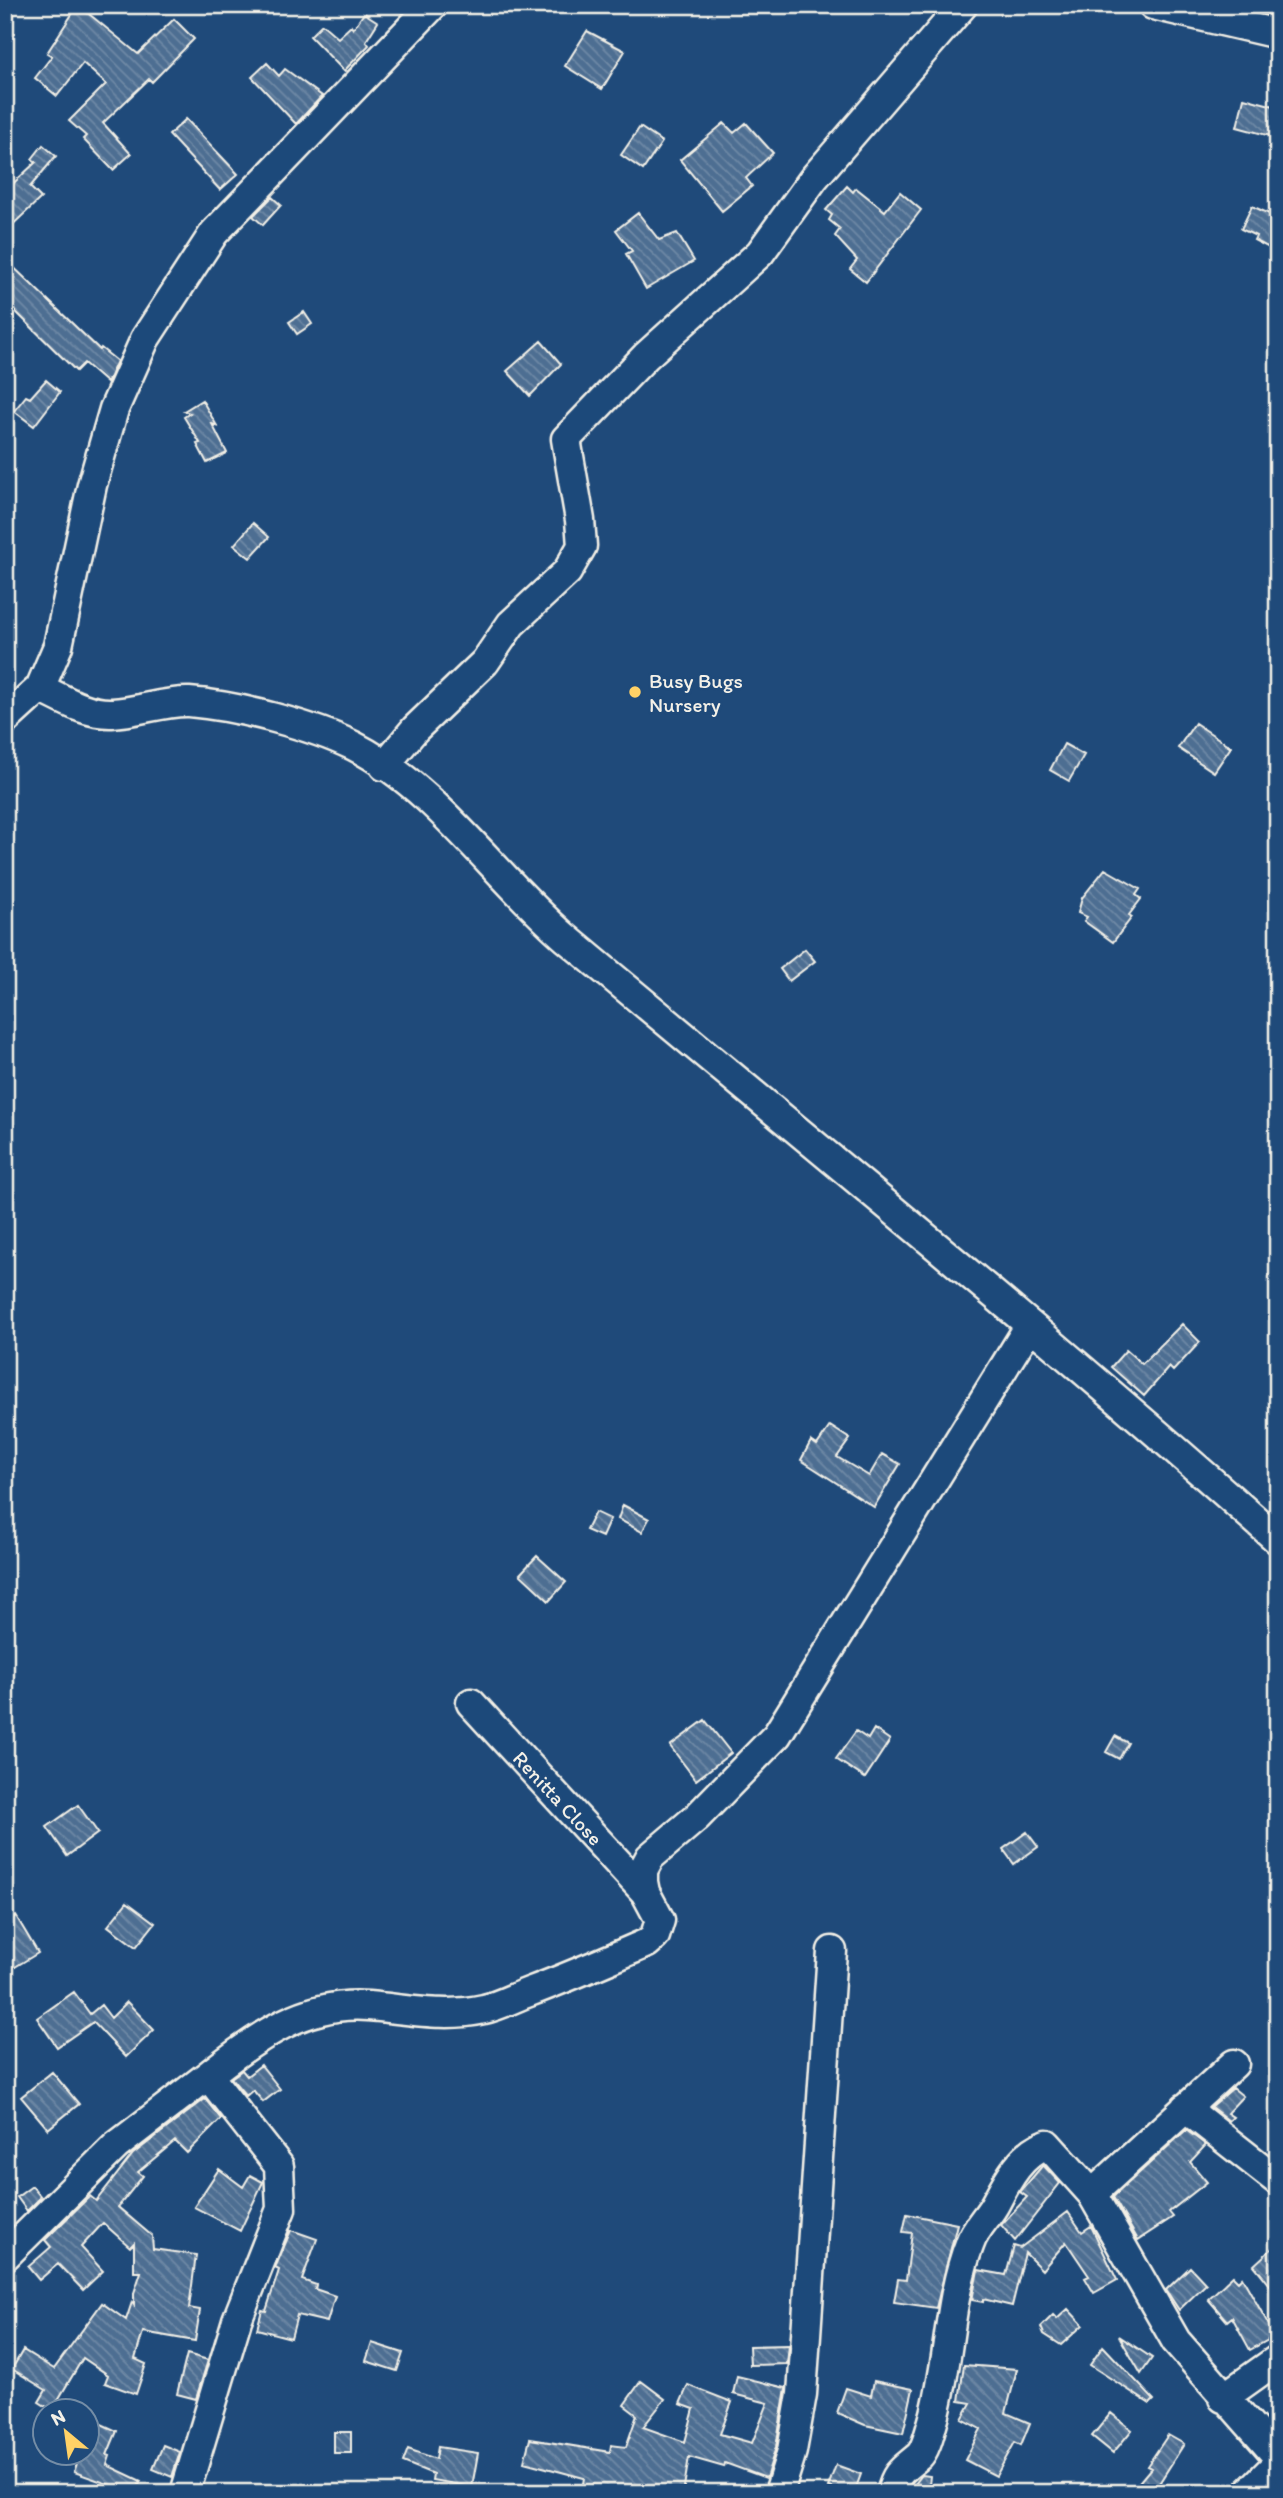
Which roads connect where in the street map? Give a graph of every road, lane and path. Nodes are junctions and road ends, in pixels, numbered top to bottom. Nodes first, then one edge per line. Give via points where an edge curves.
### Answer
1 (433, 5) edge
2 (963, 5) edge
3 (1153, 5) edge
4 (1278, 34) edge
5 (40, 688) junction
6 (5, 720) edge
7 (384, 766) junction
8 (1030, 1325) junction
9 (1278, 1539) edge
10 (471, 1703) dead end
11 (645, 1892) junction
12 (832, 1951) dead end
13 (1234, 2064) dead end
14 (211, 2073) junction
15 (1185, 2108) junction
16 (1278, 2181) edge
17 (1092, 2194) junction
18 (5, 2256) edge
19 (1278, 2359) edge
20 (1223, 2398) junction
21 (1278, 2456) edge
22 (1278, 2463) edge
23 (185, 2493) edge
24 (779, 2493) edge
25 (891, 2493) edge
26 (1248, 2493) edge

1 - 5 street via 214,233 145,339 114,409 72,570 58,646
2 - 7 street via 814,178 760,253 646,356 566,439 582,547 567,572 511,624 485,662 415,729
3 - 4 street
5 - 6 street
5 - 7 street via 82,708 110,713 186,702 240,710 327,734
7 - 8 street via 407,780 556,929
8 - 9 street
8 - 11 street via 777,1735 697,1817 650,1857 643,1870
10 - 11 street, Renitta Close
11 - 14 street via 660,1920 655,1936 582,1972 485,2009 436,2014 338,2006 304,2014 266,2033
12 - 24 street via 802,2394
13 - 15 street
14 - 18 street via 116,2146
14 - 23 street via 278,2166 281,2208 237,2320
15 - 16 street
15 - 17 street
17 - 20 street via 1176,2341
17 - 25 street via 1047,2144 1032,2150 1007,2182 971,2240 965,2259 933,2422 921,2455 905,2464
19 - 20 street
20 - 21 street
22 - 26 street

